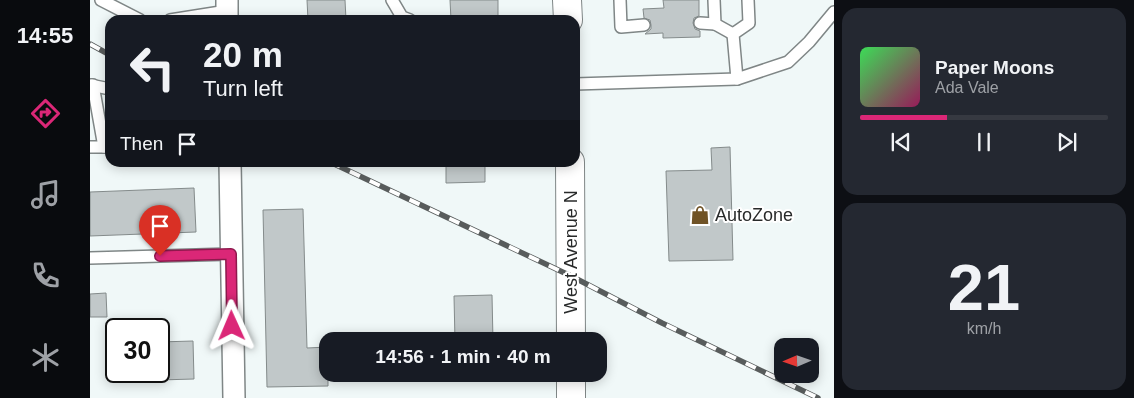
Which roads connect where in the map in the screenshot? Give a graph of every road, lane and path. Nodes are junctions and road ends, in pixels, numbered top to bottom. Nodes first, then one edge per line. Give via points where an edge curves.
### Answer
1 (102, 0) edge
2 (392, 0) edge
3 (567, 0) edge
4 (620, 0) edge
5 (714, 0) edge
6 (748, 0) edge
7 (227, 10) edge
8 (834, 12) edge
9 (130, 15) edge
10 (198, 15) edge
11 (401, 15) edge
12 (568, 15) edge
13 (700, 23) dead end
14 (715, 24) junction
15 (644, 25) dead end
16 (733, 34) junction
17 (737, 79) junction
18 (580, 84) edge
19 (92, 85) edge
20 (105, 88) edge
21 (105, 139) edge
22 (90, 147) edge
23 (105, 147) edge
24 (230, 167) edge
25 (570, 167) edge
26 (231, 254) junction
27 (90, 258) edge
28 (571, 332) edge
29 (571, 382) edge
30 (234, 398) edge
31 (571, 398) edge

1 - 9 lane
2 - 11 lane
3 - 12 main road
4 - 15 lane via 621,26
5 - 14 lane
6 - 16 lane via 749,23
7 - 10 lane
8 - 17 lane via 788,62
13 - 14 lane
14 - 16 lane
16 - 17 lane
17 - 18 lane
19 - 20 lane
19 - 21 lane
22 - 23 lane
24 - 26 street
25 - 28 main road, West Avenue N
26 - 27 lane
26 - 30 street
29 - 31 main road

